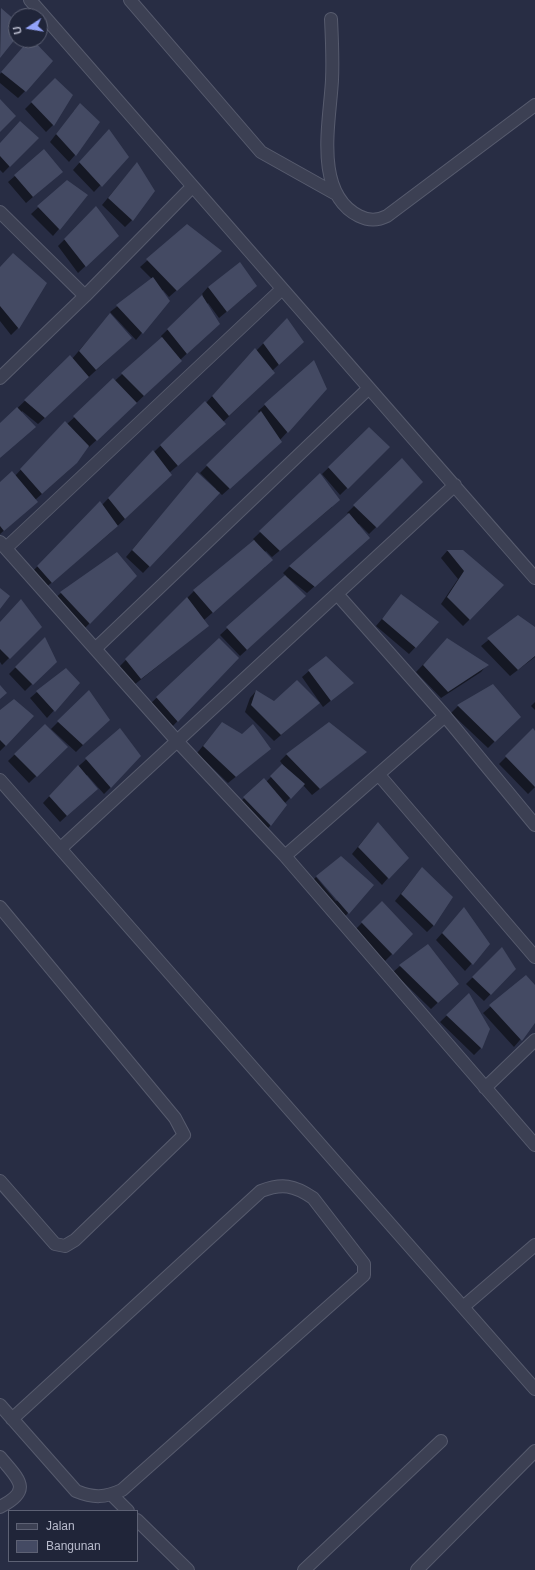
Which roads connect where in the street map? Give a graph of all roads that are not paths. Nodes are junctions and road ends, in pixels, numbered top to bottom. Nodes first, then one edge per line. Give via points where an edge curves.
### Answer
1 (30, 0) edge
2 (130, 0) edge
3 (331, 19) dead end
4 (535, 105) edge
5 (192, 187) junction
6 (336, 194) junction
7 (0, 212) edge
8 (282, 289) junction
9 (84, 296) junction
10 (0, 378) edge
11 (369, 388) junction
12 (455, 485) junction
13 (3, 545) edge
14 (535, 578) edge
15 (337, 594) junction
16 (95, 649) junction
17 (445, 716) junction
18 (177, 741) junction
19 (379, 775) junction
20 (0, 780) edge
21 (535, 825) edge
22 (61, 848) junction
23 (285, 856) junction
24 (0, 907) edge
25 (535, 957) edge
26 (535, 1040) edge
27 (485, 1088) junction
28 (535, 1145) edge
29 (0, 1182) edge
30 (535, 1245) edge
31 (463, 1307) junction
32 (535, 1389) edge
33 (0, 1406) edge
34 (12, 1419) junction
35 (441, 1441) dead end
36 (535, 1451) edge
37 (0, 1457) edge
38 (112, 1495) junction
39 (0, 1507) edge
40 (127, 1510) edge
41 (138, 1521) edge
42 (188, 1570) edge
43 (304, 1570) edge
44 (417, 1570) edge

1 - 5 street
2 - 6 street via 261,152
3 - 6 street via 332,73 327,149 330,176
4 - 6 street via 379,220 366,219 355,214
5 - 8 street
5 - 9 street
7 - 9 street
8 - 11 street
8 - 13 street
9 - 10 street
11 - 12 street
11 - 16 street
12 - 14 street
12 - 15 street
13 - 16 street
15 - 17 street
15 - 18 street
16 - 18 street
17 - 19 street
17 - 21 street
18 - 22 street
18 - 23 street
19 - 23 street
19 - 25 street
20 - 22 street
22 - 31 street
23 - 27 street
24 - 29 street via 175,1118 184,1135 75,1240 65,1246 55,1244
26 - 27 street
27 - 28 street
30 - 31 street
31 - 32 street
33 - 34 street
34 - 38 street via 76,1491 90,1496
34 - 38 street via 261,1192 275,1186 290,1187 302,1190 313,1198 364,1264 364,1275 122,1490
35 - 43 street
36 - 44 street
37 - 39 street via 20,1486 19,1494
38 - 40 street
41 - 42 street

